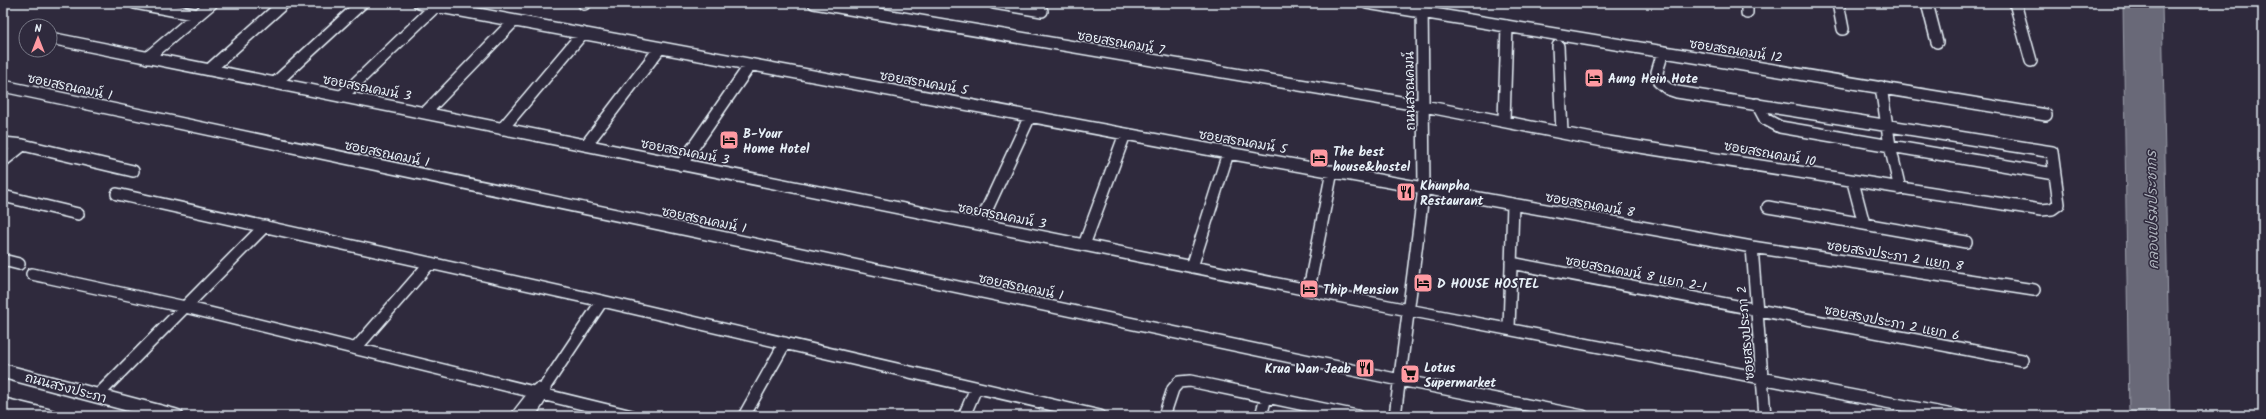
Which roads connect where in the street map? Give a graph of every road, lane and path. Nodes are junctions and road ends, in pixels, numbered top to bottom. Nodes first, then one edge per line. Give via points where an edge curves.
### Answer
1 (135, 3) edge
2 (212, 3) edge
3 (284, 3) edge
4 (362, 3) edge
5 (419, 3) edge
6 (814, 3) edge
7 (994, 3) edge
8 (1367, 3) edge
9 (1838, 3) edge
10 (1927, 3) edge
11 (2015, 3) edge
12 (436, 6) junction
13 (1422, 7) edge
14 (1042, 11) dead end
15 (198, 15) junction
16 (514, 20) junction
17 (1507, 26) junction
18 (1843, 29) dead end
19 (583, 33) junction
20 (58, 40) edge
21 (1937, 42) dead end
22 (1558, 46) dead end
23 (660, 48) junction
24 (1663, 52) junction
25 (147, 58) junction
26 (2031, 61) dead end
27 (750, 65) junction
28 (209, 70) junction
29 (275, 83) junction
30 (3, 86) edge
31 (1881, 87) junction
32 (341, 97) junction
33 (1756, 104) junction
34 (1424, 106) junction
35 (425, 113) junction
36 (2046, 115) dead end
37 (1030, 116) junction
38 (1504, 120) junction
39 (1888, 126) junction
40 (502, 129) junction
41 (1562, 133) junction
42 (1125, 134) junction
43 (3, 144) edge
44 (23, 145) junction
45 (586, 145) junction
46 (1890, 146) junction
47 (1228, 153) junction
48 (3, 162) edge
49 (681, 164) junction
50 (133, 171) dead end
51 (1332, 171) junction
52 (2054, 174) junction
53 (1853, 182) junction
54 (1424, 187) junction
55 (1900, 189) junction
56 (117, 194) dead end
57 (3, 196) edge
58 (1513, 204) junction
59 (1768, 207) dead end
60 (78, 214) dead end
61 (980, 224) junction
62 (1864, 224) junction
63 (265, 226) junction
64 (1966, 242) dead end
65 (1084, 245) junction
66 (1752, 247) junction
67 (3, 260) edge
68 (430, 263) junction
69 (1511, 263) junction
70 (20, 264) dead end
71 (1192, 267) junction
72 (32, 274) dead end
73 (1309, 290) junction
74 (2034, 290) dead end
75 (602, 301) junction
76 (185, 307) junction
77 (1408, 310) junction
78 (1757, 311) junction
79 (1509, 328) junction
80 (785, 343) junction
81 (356, 348) junction
82 (2022, 360) dead end
83 (3, 371) edge
84 (1762, 378) junction
85 (1400, 380) junction
86 (976, 388) junction
87 (541, 390) junction
88 (98, 395) junction
89 (1266, 397) junction
90 (3, 405) edge
91 (1324, 413) edge
92 (48, 416) edge
93 (175, 416) edge
94 (517, 416) edge
95 (528, 416) edge
96 (632, 416) edge
97 (744, 416) edge
98 (964, 416) edge
99 (1100, 416) edge
100 (1164, 416) edge
101 (1261, 416) edge
102 (1357, 416) edge
103 (1395, 416) edge
104 (1583, 416) edge
105 (1765, 416) edge
106 (1958, 416) edge

1 - 15 street
2 - 15 street
3 - 28 street
4 - 29 street
5 - 12 street, ซอยสรณคมน์ 5
6 - 34 street, ซอยสรณคมน์ 7
7 - 14 street
8 - 13 street, ซอยสรณคมน์ 12
9 - 18 street
10 - 21 street
11 - 26 street
12 - 16 street, ซอยสรณคมน์ 5
12 - 32 street
13 - 17 street, ซอยสรณคมน์ 12
13 - 34 street, ถนนสรณคมน์
15 - 25 street
16 - 19 street, ซอยสรณคมน์ 5
16 - 35 street
17 - 24 street, ซอยสรณคมน์ 12
17 - 38 street
19 - 23 street, ซอยสรณคมน์ 5
19 - 40 street
20 - 25 street, ซอยสรณคมน์ 3
22 - 41 street
23 - 27 street, ซอยสรณคมน์ 5
23 - 45 street
24 - 31 street, ซอยสรณคมน์ 12
24 - 33 street via 1658,83 1663,88
25 - 28 street, ซอยสรณคมน์ 3
27 - 37 street, ซอยสรณคมน์ 5
27 - 49 street
28 - 29 street, ซอยสรณคมน์ 3
29 - 32 street, ซอยสรณคมน์ 3
30 - 85 street, ซอยสรณคมน์ 1
31 - 36 street, ซอยสรณคมน์ 12
31 - 39 street
32 - 35 street, ซอยสรณคมน์ 3
33 - 39 street
33 - 46 street via 1762,118 1768,124
34 - 38 street, ซอยสรณคมน์ 10
34 - 54 street, ถนนสรณคมน์
35 - 40 street, ซอยสรณคมน์ 3
37 - 42 street, ซอยสรณคมน์ 5
37 - 61 street
38 - 41 street, ซอยสรณคมน์ 10
39 - 46 street
39 - 52 street, ซอยสรณคมน์ 10 via 2052,152
40 - 45 street, ซอยสรณคมน์ 3
41 - 53 street, ซอยสรณคมน์ 10
42 - 47 street, ซอยสรณคมน์ 5
42 - 65 street
43 - 44 street
44 - 48 street
44 - 50 street
45 - 49 street, ซอยสรณคมน์ 3
46 - 52 street
46 - 55 street
47 - 51 street, ซอยสรณคมน์ 5
47 - 71 street
49 - 61 street, ซอยสรณคมน์ 3
51 - 54 street, ซอยสรณคมน์ 5
51 - 73 street
52 - 55 street, ซอยสรณคมน์ 10 via 2059,204 2052,209 2040,210
53 - 55 street, ซอยสรณคมน์ 10
53 - 62 street
54 - 58 street, ซอยสรณคมน์ 8
54 - 77 street, ถนนสรณคมน์
56 - 63 street
57 - 60 street
58 - 66 street, ซอยสรณคมน์ 8
58 - 69 street
59 - 62 street
61 - 65 street, ซอยสรณคมน์ 3
62 - 64 street
63 - 68 street
63 - 76 street
65 - 71 street, ซอยสรณคมน์ 3
66 - 74 street, ซอยสรงประภา 2 แยก 8
66 - 78 street, ซอยสรงประภา 2
67 - 70 street
68 - 75 street
68 - 81 street
69 - 78 street, ซอยสรณคมน์ 8 แยก 2-1
69 - 79 street
71 - 73 street, ซอยสรณคมน์ 3
72 - 76 street
73 - 77 street, ซอยสรณคมน์ 3
75 - 80 street
75 - 87 street
76 - 81 street
76 - 88 street
77 - 79 street, ซอยสรณคมน์ 3
77 - 85 street, ถนนสรณคมน์
78 - 82 street, ซอยสรงประภา 2 แยก 6
78 - 84 street, ซอยสรงประภา 2
79 - 84 street, ซอยสรณคมน์ 3
80 - 86 street
80 - 97 street
81 - 87 street
83 - 88 main road, ถนนสรงประภา
84 - 105 street, ซอยสรงประภา 2
84 - 106 street, ซอยสรณคมน์ 3
85 - 103 street, ถนนสรณคมน์
85 - 104 street, ซอยสรณคมน์ 1
86 - 98 street
86 - 99 street
87 - 94 street
87 - 95 street
87 - 96 street
88 - 93 main road, ถนนสรงประภา
89 - 91 street
89 - 100 street via 1190,381 1179,382 1173,389
89 - 101 street
90 - 92 main road
91 - 102 street

